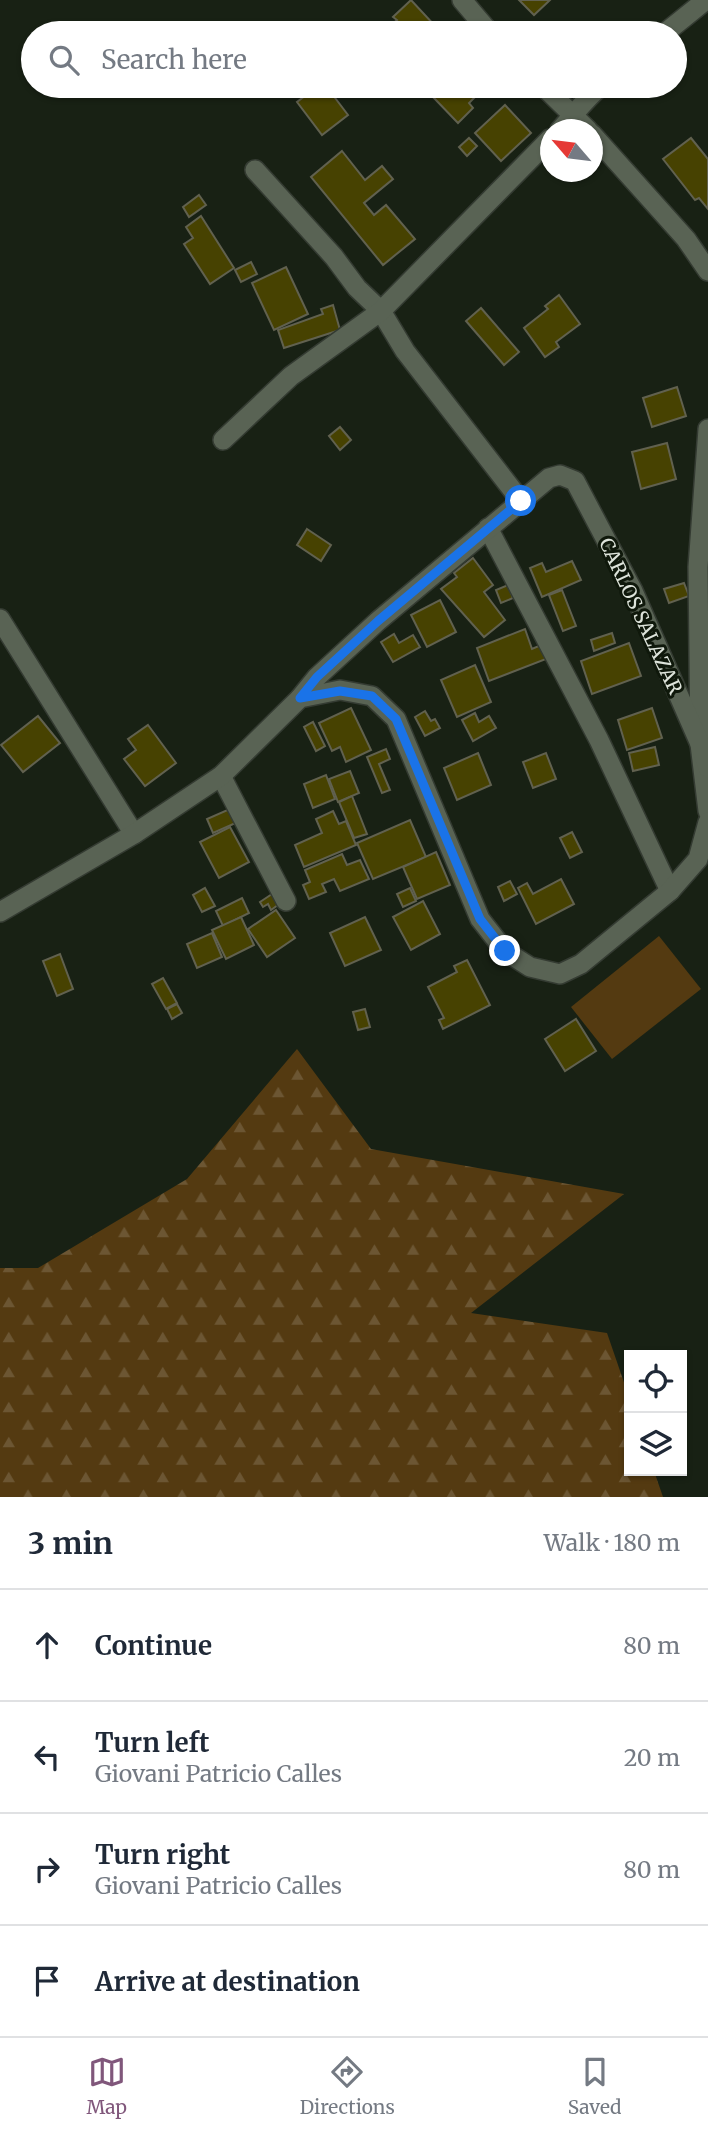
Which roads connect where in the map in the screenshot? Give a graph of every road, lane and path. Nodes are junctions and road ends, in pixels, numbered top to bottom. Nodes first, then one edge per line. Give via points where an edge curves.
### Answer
1 (462, 0) edge
2 (706, 0) edge
3 (480, 21) edge
4 (680, 21) edge
5 (556, 98) edge
6 (586, 98) edge
7 (575, 115) junction
8 (571, 119) edge
9 (578, 119) edge
10 (603, 146) edge
11 (540, 150) edge
12 (255, 170) dead end
13 (708, 271) edge
14 (381, 311) junction
15 (708, 429) edge
16 (223, 440) dead end
17 (521, 501) junction
18 (488, 528) junction
19 (0, 619) edge
20 (300, 698) junction
21 (700, 744) junction
22 (708, 768) edge
23 (220, 776) junction
24 (708, 811) edge
25 (708, 822) edge
26 (134, 834) junction
27 (670, 891) junction
28 (286, 901) dead end
29 (0, 912) edge

1 - 3 street
2 - 4 street
5 - 7 street
6 - 7 street
7 - 8 street
7 - 9 street
10 - 13 street via 686,239
11 - 14 street
12 - 14 street
14 - 16 street via 291,376
14 - 17 street via 405,351
15 - 21 street via 698,567
17 - 18 street
17 - 21 street, CARLOS SALAZAR via 549,478 560,475 575,481 633,591
18 - 20 street via 378,621
18 - 27 street
19 - 26 street
20 - 23 street
20 - 27 street via 340,691 372,696 396,719 480,919 505,951 530,967 561,974 581,964
21 - 22 street, CARLOS SALAZAR
21 - 24 street
23 - 26 street
23 - 28 street
25 - 27 street via 698,859
26 - 29 street

